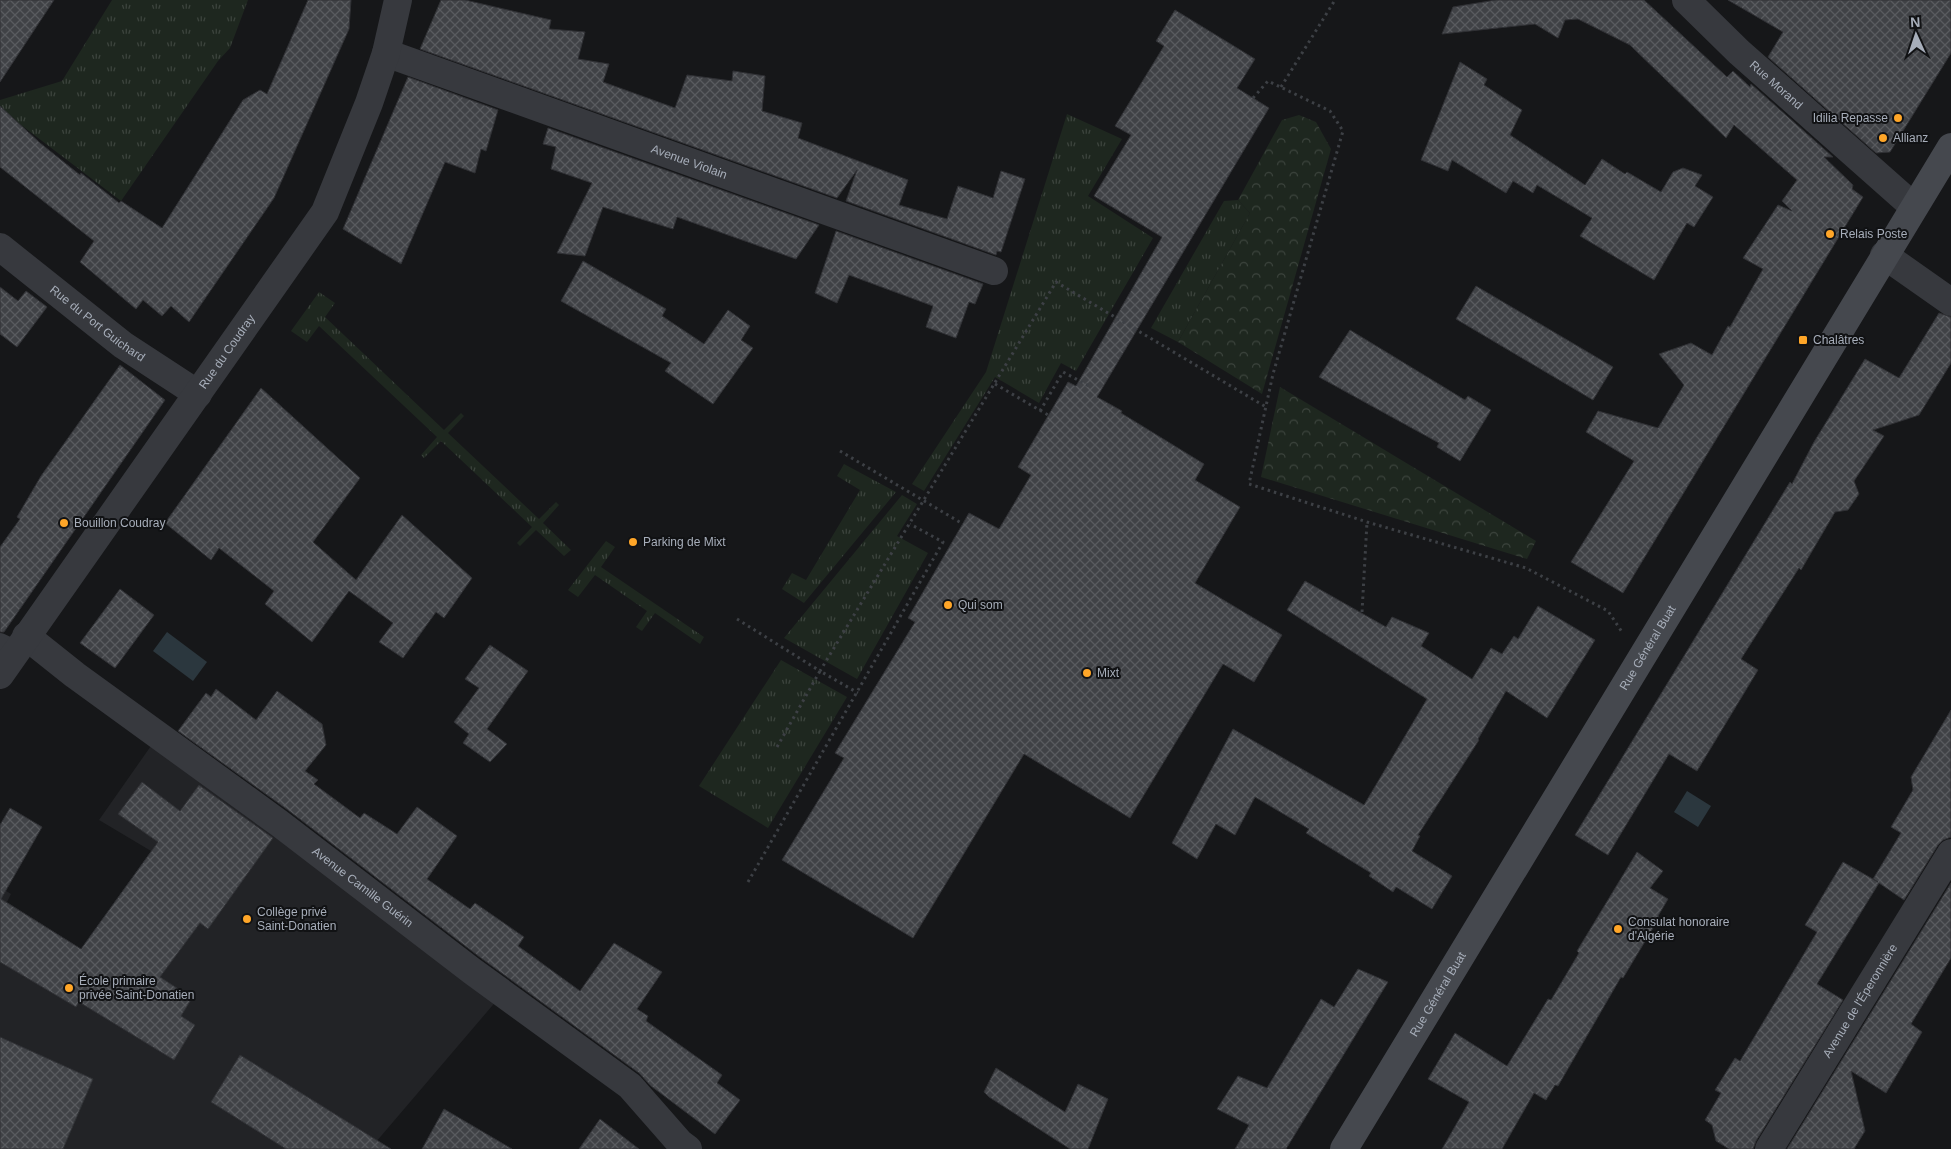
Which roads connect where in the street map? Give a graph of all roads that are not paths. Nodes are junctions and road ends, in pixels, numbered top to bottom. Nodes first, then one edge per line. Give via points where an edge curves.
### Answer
1 (398, 0) edge
2 (1686, 0) edge
3 (386, 52) junction
4 (1951, 147) edge
5 (1914, 206) junction
6 (0, 247) edge
7 (1884, 255) junction
8 (994, 271) dead end
9 (1951, 302) edge
10 (198, 394) junction
11 (15, 643) edge
12 (0, 676) edge
13 (1951, 852) edge
14 (688, 1149) edge
15 (1344, 1149) edge
16 (1769, 1149) edge

1 - 3 street, Rue du Coudray
2 - 5 street, Rue Morand via 1739,52
3 - 8 street, Avenue Violain
3 - 10 street, Rue du Coudray via 369,103 324,212
4 - 5 main road, Rue Général Buat
5 - 7 main road, Rue Général Buat
6 - 10 street, Rue du Port Guichard via 122,345
7 - 9 street
7 - 15 main road, Rue Général Buat
10 - 11 street, Rue du Coudray
11 - 12 street, Rue du Coudray
11 - 14 street, Avenue Camille Guérin via 75,676 279,823 630,1086
13 - 16 street, Avenue de l'Éperonnière

